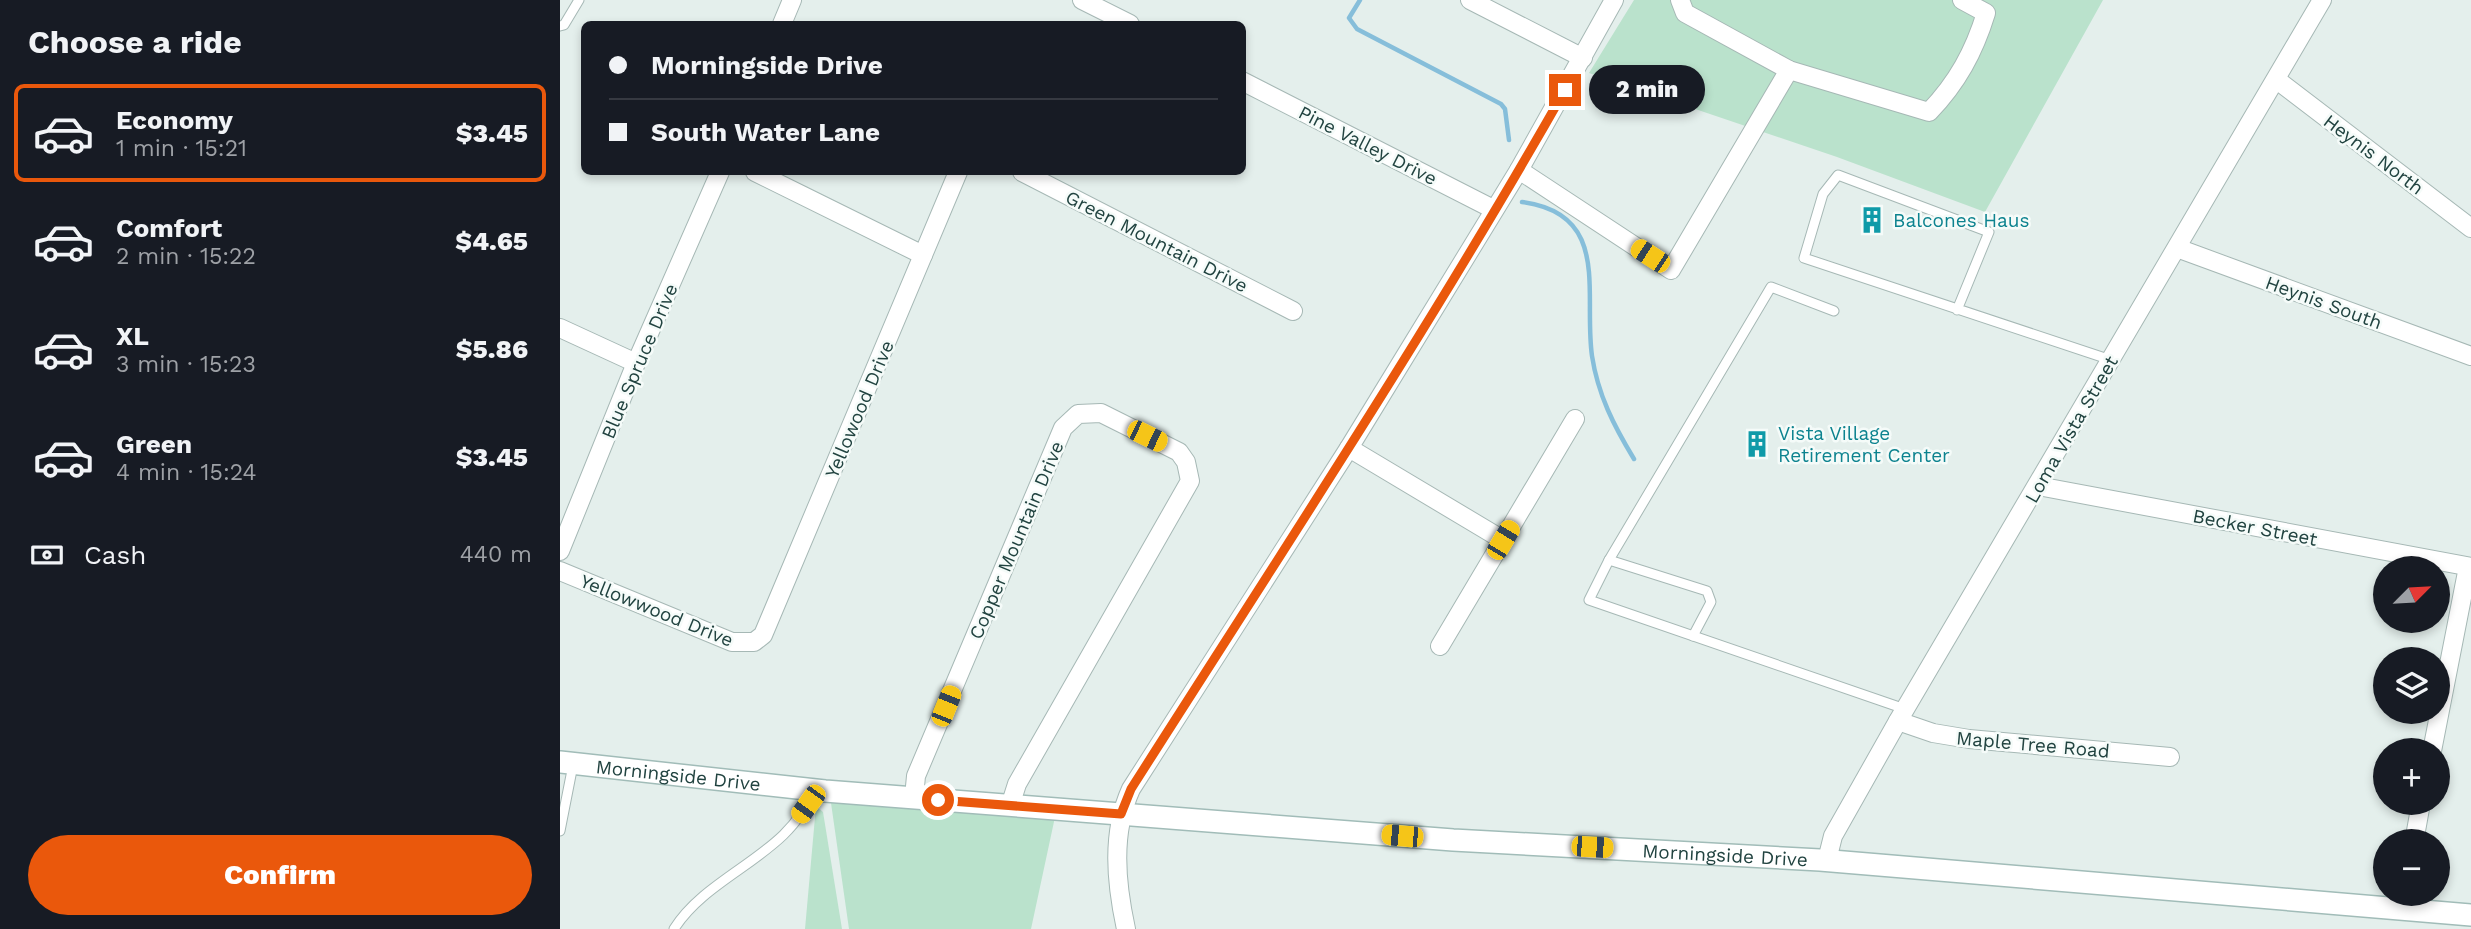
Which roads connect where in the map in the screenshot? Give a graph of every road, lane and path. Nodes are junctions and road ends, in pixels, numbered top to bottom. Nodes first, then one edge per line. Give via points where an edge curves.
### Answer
1 (579, 0) edge
2 (792, 0) edge
3 (1082, 0) edge
4 (1470, 0) edge
5 (1614, 0) edge
6 (1680, 0) edge
7 (1962, 0) edge
8 (2322, 0) edge
9 (783, 21) edge
10 (1124, 21) edge
11 (560, 26) edge
12 (1583, 58) junction
13 (1789, 70) junction
14 (2277, 79) junction
15 (1246, 84) edge
16 (1519, 170) junction
17 (719, 175) edge
18 (761, 175) edge
19 (957, 175) edge
20 (1028, 175) edge
21 (1493, 209) junction
22 (2471, 228) edge
23 (2177, 248) junction
24 (923, 254) junction
25 (1834, 310) dead end
26 (1956, 310) junction
27 (1293, 311) dead end
28 (560, 328) edge
29 (2471, 356) edge
30 (2111, 360) junction
31 (636, 363) junction
32 (1575, 419) dead end
33 (1349, 448) junction
34 (2038, 486) junction
35 (1503, 540) junction
36 (560, 551) edge
37 (1609, 560) junction
38 (2469, 567) edge
39 (560, 572) edge
40 (1693, 636) junction
41 (754, 642) joint
42 (1440, 646) dead end
43 (1901, 715) junction
44 (2435, 738) edge
45 (2170, 757) dead end
46 (566, 763) edge
47 (812, 790) junction
48 (914, 797) junction
49 (1010, 806) junction
50 (1121, 814) junction
51 (560, 831) edge
52 (1827, 860) junction
53 (2373, 900) edge
54 (2423, 906) edge
55 (2471, 915) edge
56 (674, 929) edge
57 (1126, 929) edge

1 - 11 lane
2 - 9 street
3 - 10 street
4 - 12 street
5 - 12 street
6 - 13 street via 1685,13
7 - 13 street via 1986,13 1977,43 1951,89 1929,112
8 - 14 street, Loma Vista Street
12 - 16 street
13 - 16 street via 1671,271
14 - 22 street, Heynis North
14 - 23 street, Loma Vista Street
15 - 21 street, Pine Valley Drive
16 - 21 street
17 - 31 street, Blue Spruce Drive
18 - 24 street
19 - 24 street, Yellowood Drive
20 - 27 street, Green Mountain Drive
21 - 33 street
23 - 29 street, Heynis South
23 - 30 street, Loma Vista Street
24 - 41 street, Yellowood Drive via 769,626
25 - 37 lane via 1771,287
26 - 26 lane via 1804,258 1823,194 1838,175 1989,232
26 - 30 lane
28 - 31 street
30 - 34 street, Loma Vista Street
31 - 36 street, Blue Spruce Drive
32 - 35 street
33 - 35 street
33 - 50 street via 1131,789
34 - 38 street, Becker Street
34 - 43 street, Loma Vista Street
35 - 42 street
37 - 40 lane via 1707,590 1711,602
37 - 40 lane via 1589,600
38 - 44 street
39 - 41 street, Yellowwood Drive via 732,642
40 - 43 lane
43 - 45 street, Maple Tree Road via 1933,733 1969,739
43 - 52 street, Loma Vista Street via 1833,836
46 - 47 street, Morningside Drive
46 - 51 lane
47 - 48 street, Morningside Drive
47 - 56 lane via 808,804 786,833 703,893
48 - 49 street, Morningside Drive
48 - 49 street, Copper Mountain Drive via 916,776 1063,428 1078,414 1101,413 1179,453 1190,481 1014,790
49 - 50 street, Morningside Drive
50 - 52 street, Morningside Drive via 1453,840
50 - 57 street via 1118,877
52 - 53 street, Morningside Drive
54 - 55 street, Morningside Drive

